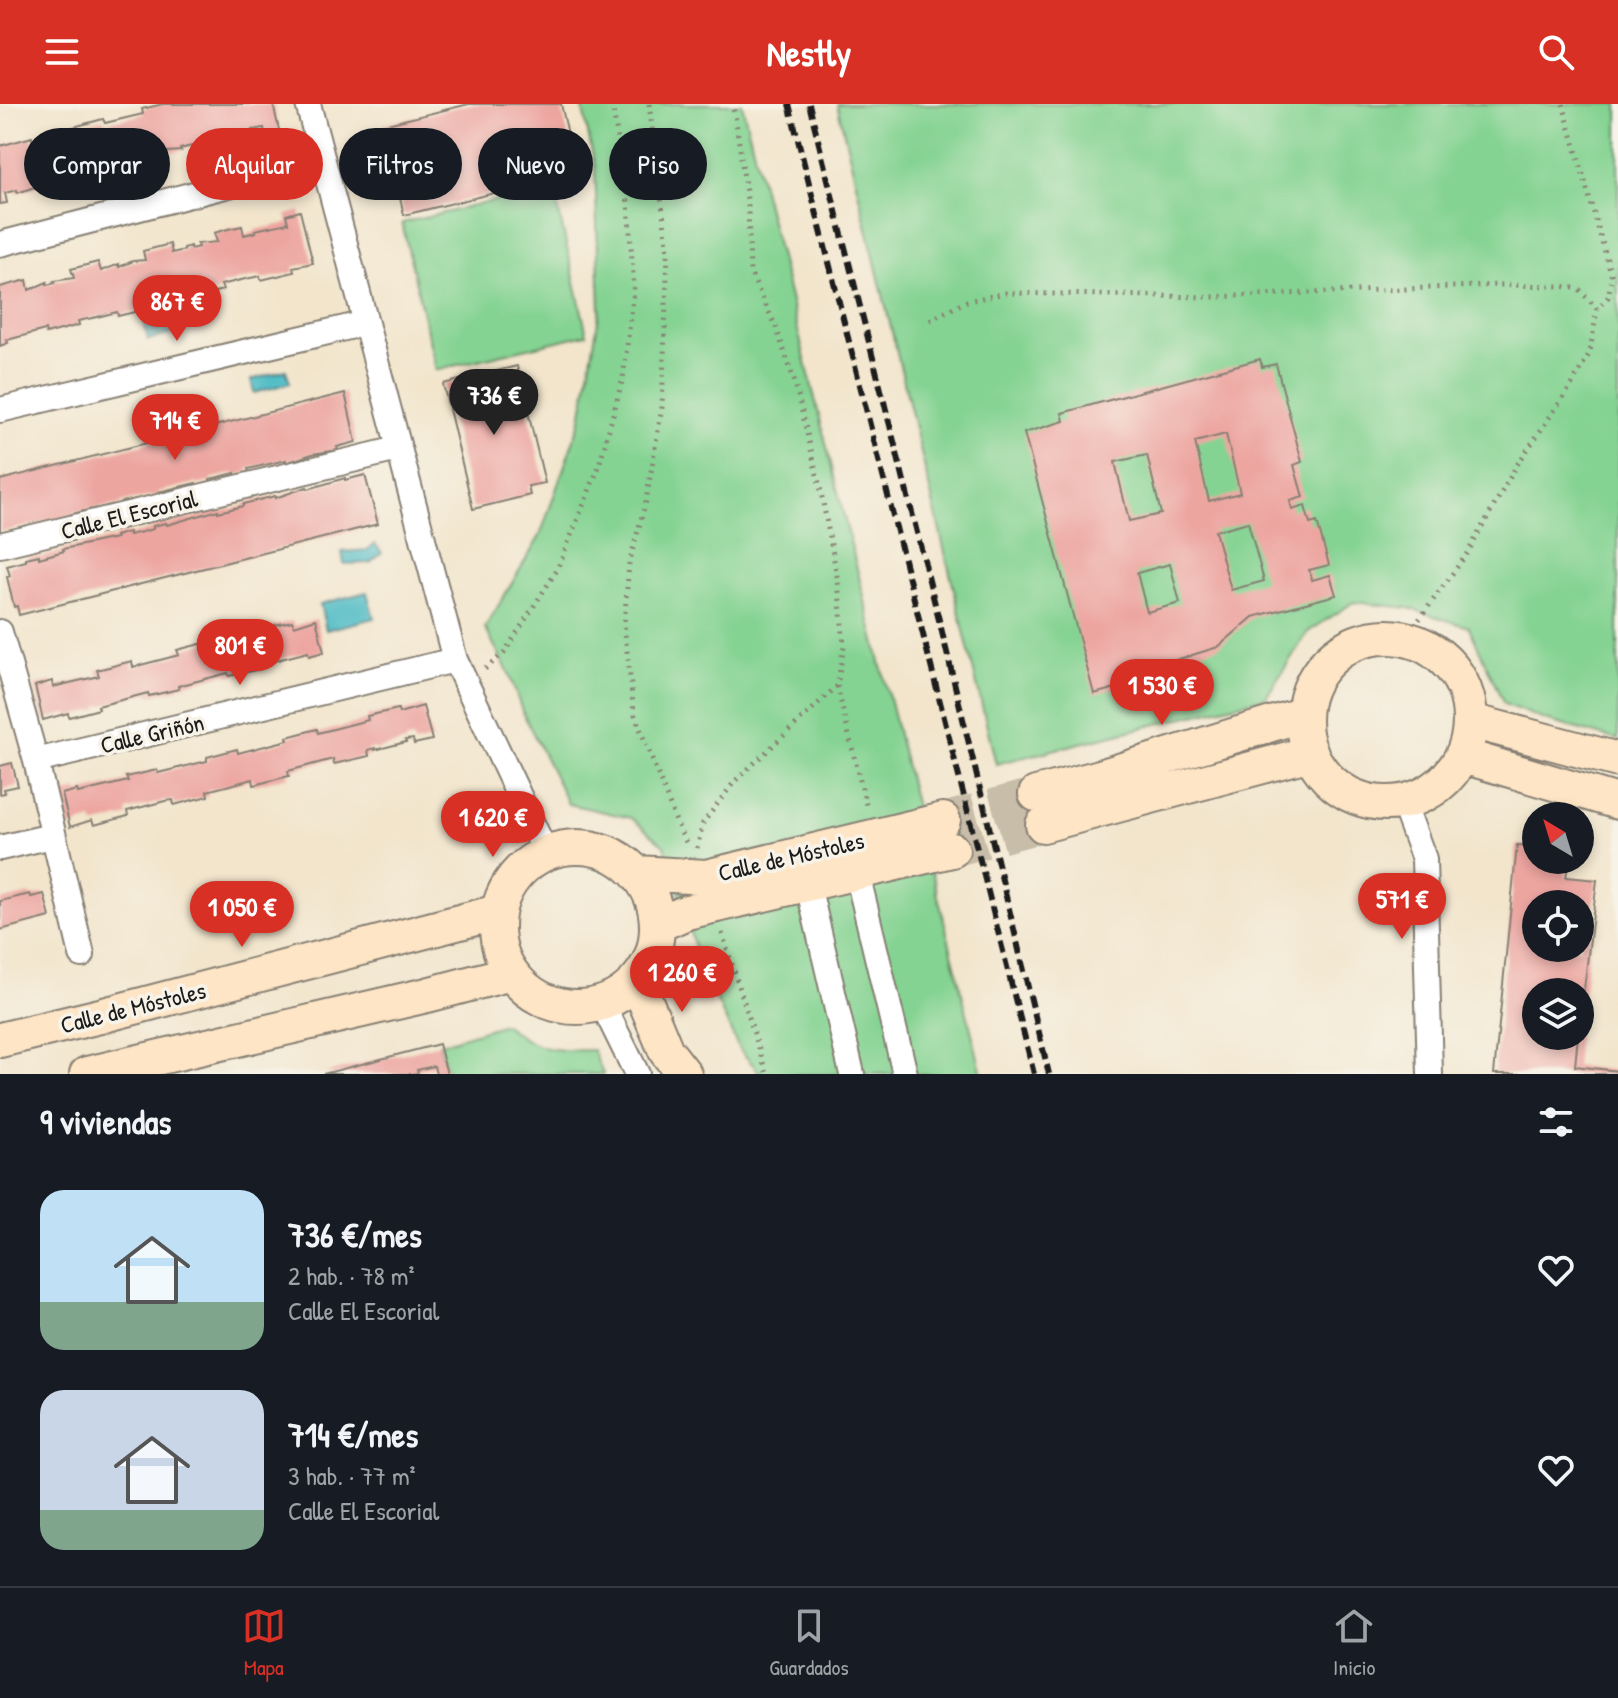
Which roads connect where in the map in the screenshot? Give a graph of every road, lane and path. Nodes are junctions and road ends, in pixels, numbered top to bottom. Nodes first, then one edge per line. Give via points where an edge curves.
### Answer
1 (308, 104) edge
2 (612, 104) edge
3 (649, 104) edge
4 (732, 104) edge
5 (1563, 104) edge
6 (314, 128) edge
7 (323, 165) edge
8 (186, 196) edge
9 (0, 244) edge
10 (1597, 309) junction
11 (930, 320) dead end
12 (366, 323) junction
13 (0, 410) edge
14 (398, 449) junction
15 (0, 545) edge
16 (0, 632) edge
17 (1405, 639) junction
18 (455, 660) junction
19 (467, 685) junction
20 (837, 686) junction
21 (1304, 714) junction
22 (1471, 721) junction
23 (1311, 753) junction
24 (1463, 756) junction
25 (1618, 760) edge
26 (36, 761) junction
27 (1403, 802) junction
28 (1618, 802) edge
29 (52, 836) junction
30 (875, 837) junction
31 (0, 848) edge
32 (546, 853) junction
33 (637, 873) junction
34 (857, 873) junction
35 (808, 885) junction
36 (716, 907) junction
37 (498, 912) junction
38 (657, 925) junction
39 (82, 955) dead end
40 (511, 973) junction
41 (637, 981) junction
42 (602, 1003) junction
43 (0, 1040) edge
44 (87, 1074) edge
45 (637, 1074) edge
46 (684, 1074) edge
47 (767, 1074) edge
48 (852, 1074) edge
49 (905, 1074) edge
50 (1430, 1074) edge

1 - 6 street
2 - 19 path via 628,202 634,290 623,378 598,469 557,570 504,653
3 - 20 path via 668,252 662,391 646,501 629,564 624,624 634,713 694,856 703,823 735,781
4 - 20 path via 748,206 750,272 795,383 838,581 844,646
5 - 10 path via 1612,277 1608,297
7 - 12 street
8 - 9 street
10 - 11 path via 1579,289 1486,285 1225,296 1006,293 967,301
10 - 17 path via 1590,352 1573,383 1517,465 1468,552
12 - 13 street
12 - 14 street
14 - 15 street, Calle El Escorial
14 - 18 street
16 - 26 street
17 - 21 main road via 1377,637 1350,645 1327,663 1311,686
17 - 22 main road via 1432,649 1453,668 1466,693
18 - 19 street
18 - 26 street, Calle Griñón
19 - 32 street
20 - 30 path
21 - 23 main road
21 - 23 main road via 1100,777 1039,810
22 - 24 main road
22 - 25 main road
23 - 27 main road via 1326,777 1348,794 1375,803
24 - 27 main road via 1448,777
24 - 28 main road
26 - 29 street
27 - 50 street via 1424,859
29 - 31 street
29 - 39 street
30 - 33 main road, Calle de Móstoles via 706,877
30 - 34 main road, Calle de Móstoles via 947,835
32 - 33 main road via 595,848
32 - 37 main road via 524,867 507,888
33 - 38 main road via 655,906
34 - 35 main road, Calle de Móstoles
34 - 49 street
35 - 36 main road, Calle de Móstoles
35 - 48 street
36 - 38 main road, Calle de Móstoles
36 - 47 path
37 - 40 main road via 501,954
37 - 43 main road, Calle de Móstoles
38 - 41 main road via 655,945
40 - 42 main road via 552,1003
40 - 44 main road
41 - 42 main road
41 - 46 main road via 666,1051
42 - 45 street

